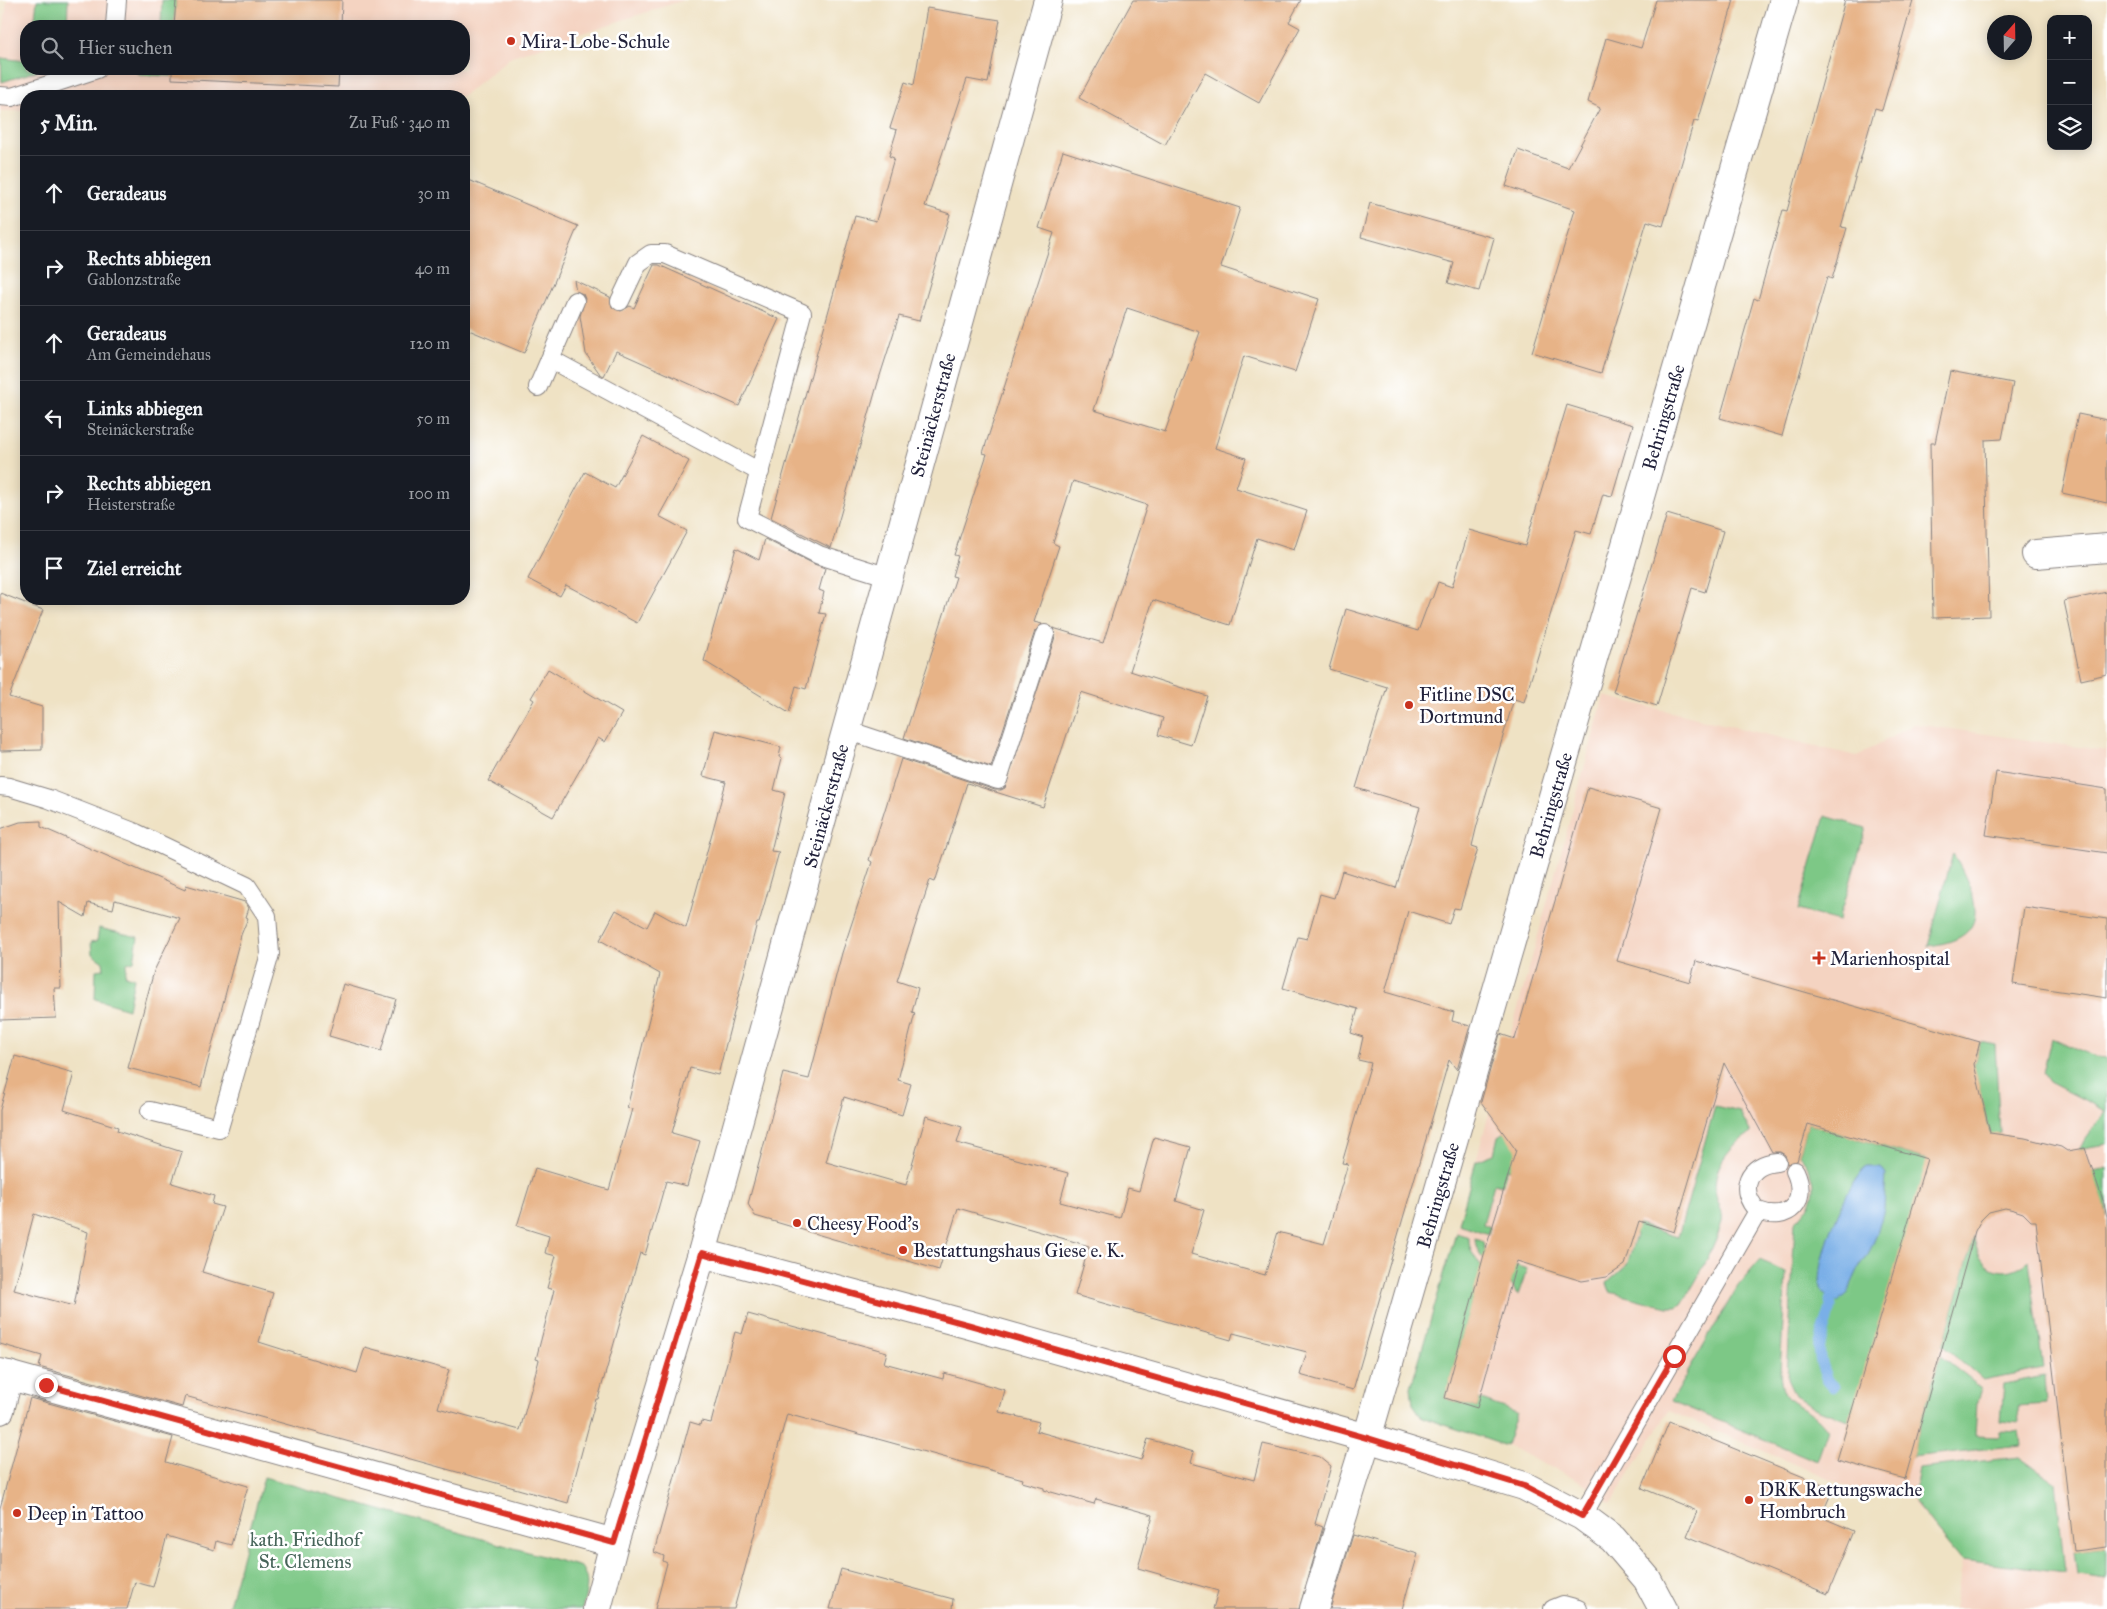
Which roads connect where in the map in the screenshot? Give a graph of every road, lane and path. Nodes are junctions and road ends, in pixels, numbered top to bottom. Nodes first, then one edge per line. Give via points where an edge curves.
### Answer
1 (117, 0) edge
2 (1048, 0) edge
3 (1784, 0) edge
4 (115, 20) edge
5 (79, 75) edge
6 (33, 90) edge
7 (20, 94) edge
8 (0, 96) edge
9 (575, 301) dead end
10 (620, 301) dead end
11 (550, 358) junction
12 (538, 387) dead end
13 (760, 472) junction
14 (2107, 548) edge
15 (2036, 554) dead end
16 (889, 577) junction
17 (1045, 634) dead end
18 (847, 730) junction
19 (0, 786) edge
20 (150, 1111) dead end
21 (1777, 1162) dead end
22 (1795, 1171) dead end
23 (1758, 1211) junction
24 (702, 1253) junction
25 (5, 1374) edge
26 (0, 1410) edge
27 (1367, 1438) junction
28 (1582, 1516) junction
29 (614, 1543) junction
30 (597, 1609) edge
31 (1314, 1609) edge
32 (1553, 1609) edge
33 (1578, 1609) edge
34 (1663, 1609) edge

1 - 4 lane
2 - 16 street, Steinäckerstraße
3 - 27 street, Behringstraße
5 - 6 lane
7 - 8 lane
9 - 11 lane
10 - 13 lane via 638,263 650,254 665,254 802,313
11 - 12 lane
11 - 13 lane
13 - 16 lane via 747,518 819,555
14 - 15 street
16 - 18 street, Steinäckerstraße
17 - 18 lane via 998,780
18 - 24 street, Steinäckerstraße
19 - 20 lane via 50,799 136,834 247,886 268,916 270,954 219,1128
21 - 23 lane via 1757,1167 1750,1175 1747,1197
22 - 23 lane via 1800,1197 1792,1209 1770,1216
23 - 28 lane
24 - 27 street
24 - 29 street, Steinäckerstraße
25 - 26 street
25 - 29 street
27 - 28 street via 1524,1486
27 - 31 street, Behringstraße
28 - 34 street via 1613,1539 1647,1579
29 - 30 street, Steinäckerstraße
32 - 33 lane via 1563,1605

